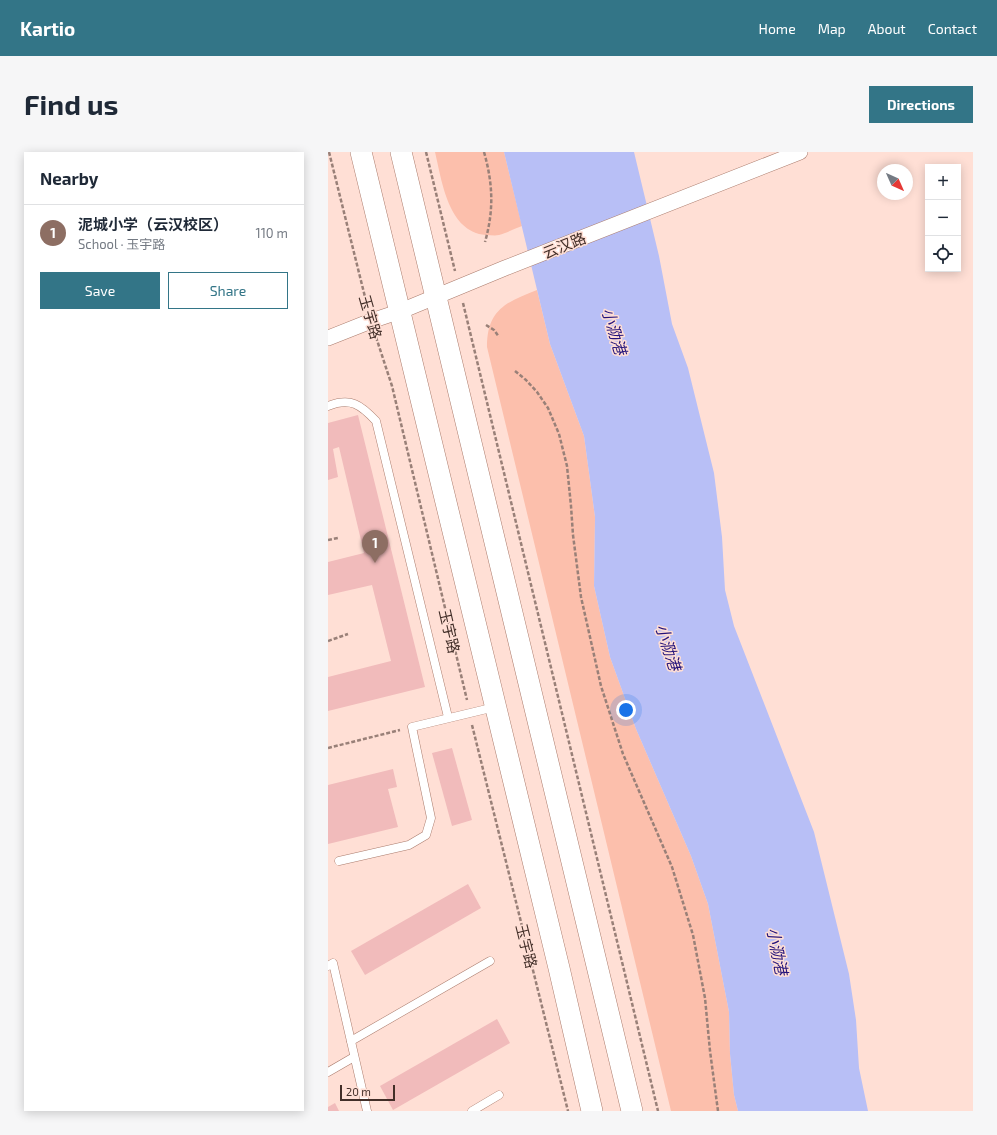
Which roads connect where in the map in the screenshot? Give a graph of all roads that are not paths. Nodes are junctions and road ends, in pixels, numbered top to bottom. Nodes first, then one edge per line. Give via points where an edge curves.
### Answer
1 (361, 152) edge
2 (401, 152) edge
3 (800, 152) edge
4 (436, 297) junction
5 (401, 311) junction
6 (328, 338) edge
7 (328, 406) edge
8 (496, 707) junction
9 (448, 717) junction
10 (339, 861) dead end
11 (490, 961) dead end
12 (328, 966) edge
13 (351, 1041) junction
14 (354, 1057) junction
15 (328, 1072) edge
16 (499, 1095) dead end
17 (367, 1111) edge
18 (472, 1111) edge
19 (592, 1111) edge
20 (632, 1111) edge

1 - 5 street, 玉宇路
2 - 4 street
3 - 4 street, 云汉路
4 - 5 street, 云汉路
4 - 20 street
5 - 6 street, 云汉路
5 - 8 street, 玉宇路
7 - 9 lane via 341,402 355,404 366,409 376,421
8 - 9 lane
8 - 19 street, 玉宇路
9 - 10 lane via 412,727 431,818 426,835 409,845
11 - 13 lane
12 - 13 lane via 333,963
13 - 14 lane
14 - 15 lane
14 - 17 lane
16 - 18 lane

